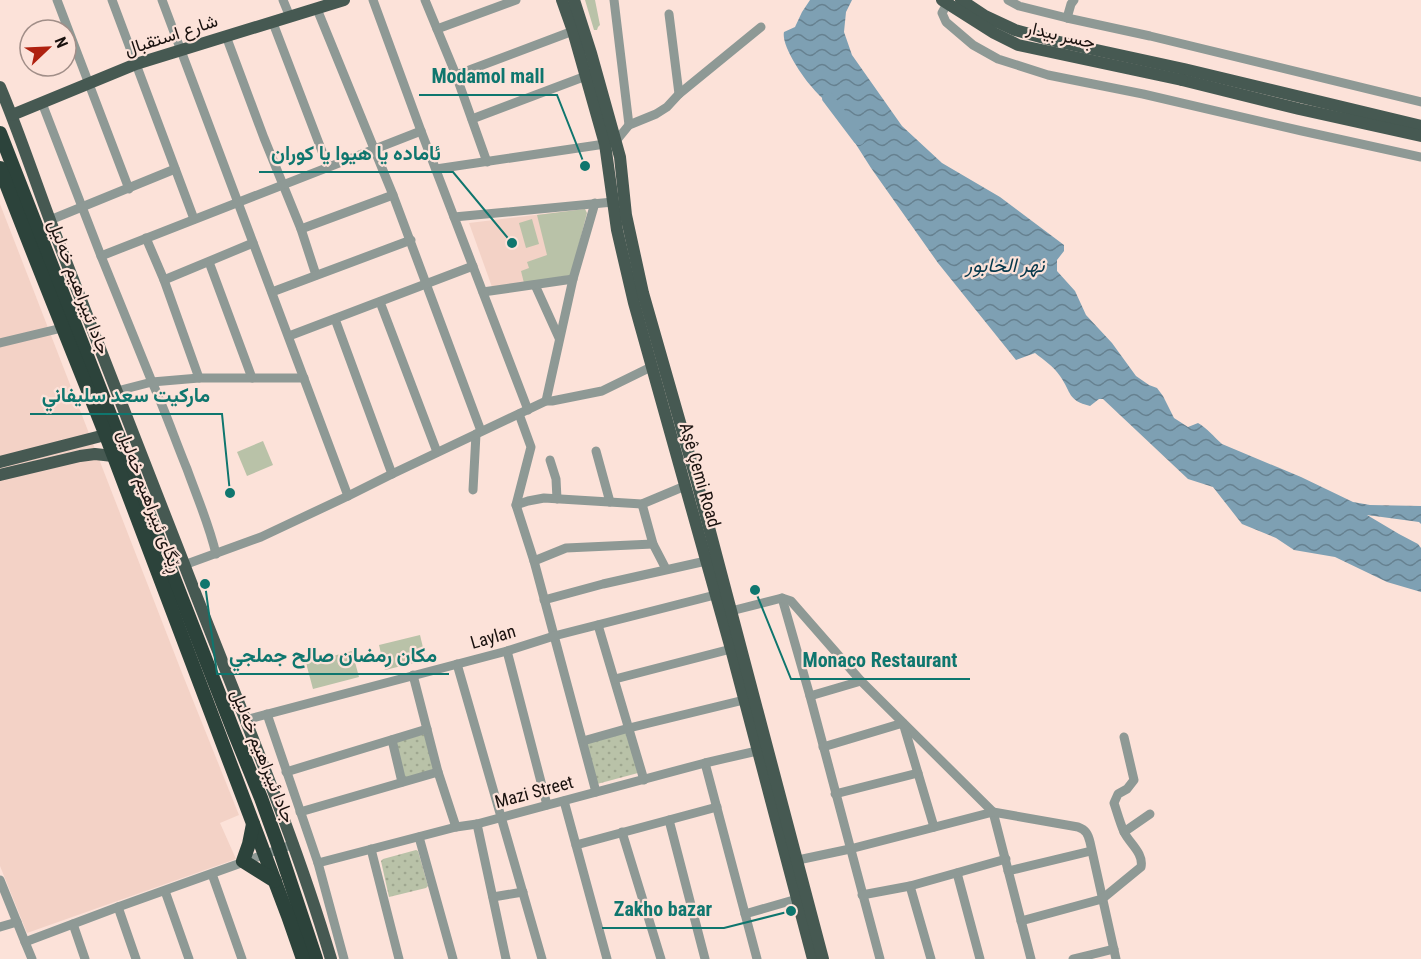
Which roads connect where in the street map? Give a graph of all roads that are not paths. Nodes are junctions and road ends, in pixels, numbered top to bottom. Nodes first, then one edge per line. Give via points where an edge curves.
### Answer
1 (57, 0) edge
2 (112, 0) edge
3 (162, 0) edge
4 (283, 0) edge
5 (373, 0) edge
6 (425, 0) edge
7 (516, 0) edge
8 (562, 0) edge
9 (614, 0) edge
10 (942, 0) edge
11 (949, 0) edge
12 (961, 0) edge
13 (1008, 0) edge
14 (1074, 0) edge
15 (336, 1) edge
16 (575, 2) edge
17 (317, 9) junction
18 (669, 14) dead end
19 (290, 17) junction
20 (1067, 18) junction
21 (273, 23) junction
22 (761, 27) dead end
23 (437, 29) junction
24 (573, 31) junction
25 (226, 36) junction
26 (180, 51) junction
27 (136, 64) junction
28 (1183, 74) junction
29 (456, 75) junction
30 (586, 76) junction
31 (90, 82) junction
32 (0, 87) edge
33 (679, 94) junction
34 (1421, 102) edge
35 (42, 103) junction
36 (0, 109) edge
37 (12, 116) junction
38 (472, 119) junction
39 (629, 124) junction
40 (1421, 126) edge
41 (421, 131) junction
42 (1421, 136) edge
43 (2, 137) edge
44 (611, 142) junction
45 (375, 149) junction
46 (1421, 157) edge
47 (487, 162) junction
48 (328, 167) junction
49 (0, 168) edge
50 (176, 169) junction
51 (436, 169) junction
52 (283, 184) junction
53 (129, 189) junction
54 (393, 195) junction
55 (237, 202) junction
56 (595, 202) junction
57 (613, 202) junction
58 (82, 207) junction
59 (454, 217) junction
60 (194, 219) junction
61 (50, 220) junction
62 (301, 229) junction
63 (146, 238) junction
64 (411, 240) junction
65 (253, 243) junction
66 (101, 256) junction
67 (43, 262) junction
68 (209, 262) junction
69 (473, 266) junction
70 (316, 274) junction
71 (573, 279) junction
72 (164, 280) junction
73 (428, 284) junction
74 (535, 285) junction
75 (272, 292) junction
76 (483, 292) junction
77 (57, 298) junction
78 (380, 302) junction
79 (335, 319) junction
80 (62, 328) junction
81 (289, 336) junction
82 (560, 338) junction
83 (0, 343) edge
84 (651, 367) junction
85 (199, 378) junction
86 (252, 378) junction
87 (304, 378) junction
88 (152, 382) junction
89 (117, 391) junction
90 (546, 401) junction
91 (528, 410) junction
92 (519, 414) junction
93 (479, 433) junction
94 (105, 435) junction
95 (596, 451) dead end
96 (437, 453) junction
97 (113, 456) junction
98 (550, 460) dead end
99 (0, 462) edge
100 (392, 474) junction
101 (0, 476) edge
102 (685, 486) junction
103 (147, 488) junction
104 (473, 490) dead end
105 (348, 496) junction
106 (557, 499) junction
107 (610, 502) junction
108 (642, 504) junction
109 (516, 505) junction
110 (653, 544) junction
111 (216, 554) junction
112 (534, 561) junction
113 (706, 561) junction
114 (184, 565) junction
115 (666, 569) junction
116 (716, 595) junction
117 (782, 598) junction
118 (544, 600) junction
119 (731, 611) junction
120 (174, 613) joint
121 (598, 625) junction
122 (554, 636) junction
123 (731, 649) junction
124 (507, 651) junction
125 (457, 664) junction
126 (413, 675) junction
127 (615, 679) junction
128 (861, 681) junction
129 (810, 696) junction
130 (744, 700) junction
131 (267, 714) junction
132 (244, 720) junction
133 (903, 723) junction
134 (629, 728) junction
135 (427, 729) junction
136 (1124, 737) dead end
137 (392, 740) junction
138 (583, 741) junction
139 (823, 747) junction
140 (758, 751) junction
141 (705, 763) junction
142 (286, 772) junction
143 (438, 772) junction
144 (918, 773) junction
145 (644, 780) junction
146 (402, 782) junction
147 (596, 792) junction
148 (836, 794) junction
149 (564, 801) junction
150 (548, 805) junction
151 (717, 807) junction
152 (300, 812) junction
153 (993, 812) junction
154 (1150, 814) dead end
155 (502, 818) junction
156 (669, 820) junction
157 (253, 822) junction
158 (477, 824) junction
159 (456, 827) junction
160 (934, 827) junction
161 (622, 832) junction
162 (1124, 832) junction
163 (419, 837) junction
164 (294, 844) junction
165 (576, 845) junction
166 (280, 849) junction
167 (371, 849) junction
168 (850, 849) junction
169 (1091, 851) junction
170 (265, 854) junction
171 (1005, 859) junction
172 (798, 860) junction
173 (243, 861) junction
174 (318, 863) junction
175 (1008, 871) junction
176 (957, 873) junction
177 (212, 874) junction
178 (0, 880) edge
179 (275, 881) junction
180 (910, 886) junction
181 (165, 891) junction
182 (523, 892) junction
183 (862, 895) junction
184 (493, 897) junction
185 (797, 899) junction
186 (1102, 899) junction
187 (118, 907) junction
188 (745, 914) junction
189 (1021, 921) junction
190 (17, 922) junction
191 (73, 924) junction
192 (0, 927) edge
193 (25, 942) junction
194 (1114, 949) junction
195 (32, 959) edge
196 (85, 959) edge
197 (136, 959) edge
198 (189, 959) edge
199 (242, 959) edge
200 (303, 959) edge
201 (316, 959) edge
202 (331, 959) edge
203 (345, 959) edge
204 (399, 959) edge
205 (453, 959) edge
206 (506, 959) edge
207 (542, 959) edge
208 (607, 959) edge
209 (661, 959) edge
210 (705, 959) edge
211 (757, 959) edge
212 (813, 959) edge
213 (823, 959) edge
214 (880, 959) edge
215 (931, 959) edge
216 (980, 959) edge
217 (1031, 959) edge
218 (1073, 959) edge
219 (1116, 959) edge

1 - 31 street
2 - 27 street
3 - 26 street
4 - 19 street
5 - 41 street
6 - 23 street
7 - 23 street
8 - 24 main road, Aşê Çemi Road
9 - 39 street
10 - 28 main road, جسر بيدار, bridge via 1018,45
11 - 46 street via 942,13 946,22 973,45 998,59 1048,75
12 - 28 main road, جسر بيدار via 1015,30
13 - 20 street
14 - 20 street
15 - 17 main road, شارع استقبال
16 - 44 main road, Aşê Çemi Road
17 - 19 main road, شارع استقبال
17 - 45 street
18 - 33 street
19 - 21 main road, شارع استقبال
20 - 34 street
21 - 25 main road, شارع استقبال
21 - 48 street
22 - 33 street
23 - 29 street
24 - 29 street
24 - 30 main road, Aşê Çemi Road
25 - 26 main road, شارع استقبال
25 - 52 street
26 - 27 main road, شارع استقبال
26 - 55 street
27 - 31 main road, شارع استقبال
27 - 50 street
28 - 40 main road
28 - 42 main road via 1299,109
29 - 38 street
30 - 38 street
30 - 44 main road, Aşê Çemi Road
31 - 35 main road, شارع استقبال
31 - 53 street
32 - 37 main road
33 - 39 street via 656,114
35 - 37 main road, شارع استقبال
35 - 58 street
36 - 37 main road
37 - 43 main road
37 - 61 main road
38 - 47 street
39 - 44 street
41 - 45 street
41 - 51 street
43 - 67 highway, جادا ئیبراهیم خەلیل
44 - 47 street
44 - 57 main road, Aşê Çemi Road
44 - 119 main road, Aşê Çemi Road via 620,157 626,215 643,293
45 - 48 street
45 - 54 street
47 - 51 street
48 - 52 street
49 - 67 highway, ڕێگای ئیبراهیم خەلیل
50 - 53 street
50 - 60 street
51 - 59 street
52 - 55 street
52 - 62 street
53 - 58 street
54 - 62 street
54 - 64 street
55 - 60 street
55 - 65 street
56 - 57 street
56 - 59 street
56 - 71 street
57 - 84 main road, Aşê Çemi Road via 633,303
58 - 61 street
58 - 66 street
59 - 69 street
60 - 63 street
61 - 89 main road
62 - 70 street
63 - 66 street
63 - 72 street
64 - 70 street
64 - 73 street
65 - 68 street
65 - 75 street
66 - 88 street
67 - 77 highway, ڕێگای ئیبراهیم خەلیل
68 - 72 street
68 - 86 street
69 - 73 street
69 - 76 street
70 - 75 street
71 - 74 street
71 - 82 street
72 - 85 street
73 - 78 street
73 - 93 street
74 - 76 street
74 - 82 street
75 - 81 street
76 - 91 street
77 - 80 highway, ڕێگای ئیبراهیم خەلیل
77 - 103 highway, جادا ئیبراهیم خەلیل
78 - 79 street
78 - 96 street
79 - 81 street
79 - 100 street
80 - 83 street
80 - 94 highway, ڕێگای ئیبراهیم خەلیل
81 - 87 street
82 - 90 street
84 - 90 street via 602,391
84 - 102 main road, Aşê Çemi Road
85 - 86 street
85 - 88 street
86 - 87 street
87 - 105 street
88 - 89 street
88 - 111 street
89 - 103 main road
90 - 91 street
91 - 92 street
92 - 93 street
92 - 109 street via 531,447
93 - 96 street
93 - 104 street
94 - 97 highway, ڕێگای ئیبراهیم خەلیل
94 - 99 main road
95 - 107 street
96 - 100 street
97 - 101 main road via 80,456
97 - 120 highway, ڕێگای ئیبراهیم خەلیل
98 - 106 street
100 - 105 street
102 - 108 street
102 - 113 main road, Aşê Çemi Road
103 - 114 main road, جادا ئیبراهیم خەلیل
103 - 166 highway, جادا ئیبراهیم خەلیل
105 - 111 street
106 - 107 street
106 - 109 street
107 - 108 street
108 - 110 street
109 - 112 street
110 - 112 street via 566,548
110 - 115 street
111 - 114 street
112 - 118 street
113 - 115 street
113 - 116 main road, Aşê Çemi Road
114 - 132 main road, جادا ئیبراهیم خەلیل
115 - 118 street
116 - 121 street, Laylan
116 - 123 main road, Aşê Çemi Road
117 - 119 street
117 - 128 street via 794,603
117 - 129 street
118 - 122 street
119 - 172 main road, Aşê Çemi Road
120 - 157 highway, جادا ئیبراهیم خەلیل
121 - 122 street, Laylan
121 - 127 street
122 - 124 street, Laylan
122 - 138 street
123 - 127 street
123 - 130 main road, Aşê Çemi Road
124 - 125 street, Laylan
124 - 150 street
125 - 126 street, Laylan
125 - 155 street
126 - 131 street, Laylan
126 - 135 street
127 - 134 street
128 - 129 street
128 - 133 street
129 - 139 street
130 - 134 street
130 - 140 main road, Aşê Çemi Road
131 - 132 street, Laylan
131 - 142 street
132 - 164 main road, جادا ئیبراهیم خەلیل
133 - 139 street
133 - 144 street
133 - 153 street
134 - 138 street
134 - 145 street
135 - 137 street
135 - 143 street
136 - 162 street via 1134,780 1114,803
137 - 142 street
137 - 146 street
138 - 147 street
139 - 148 street
140 - 141 street, Mazi Street
140 - 185 main road, Aşê Çemi Road
141 - 145 street, Mazi Street
141 - 151 street
142 - 152 street
143 - 146 street
143 - 159 street
144 - 148 street
144 - 160 street
145 - 147 street, Mazi Street
146 - 152 street
147 - 149 street, Mazi Street
148 - 168 street
149 - 150 street, Mazi Street
149 - 165 street
150 - 155 street, Mazi Street
151 - 156 street
151 - 188 street
152 - 174 street
153 - 160 street
153 - 169 street via 1083,828 1088,833
153 - 171 street
154 - 162 street
155 - 158 street, Mazi Street
155 - 182 street
156 - 161 street
156 - 210 street
157 - 170 highway, جادا ئیبراهیم خەلیل
157 - 173 highway
158 - 159 street, Mazi Street
158 - 184 street
159 - 163 street, Mazi Street
160 - 168 street
161 - 165 street
161 - 209 street
162 - 186 street via 1142,861 1141,867
163 - 167 street, Mazi Street
163 - 205 street
164 - 166 street
164 - 202 main road, جادا ئیبراهیم خەلیل
165 - 208 street
166 - 170 street
166 - 201 highway, جادا ئیبراهیم خەلیل
167 - 174 street, Mazi Street
167 - 204 street
168 - 172 street
168 - 183 street
169 - 175 street
169 - 186 street
170 - 173 street
170 - 179 highway, جادا ئیبراهیم خەلیل
171 - 175 street
171 - 176 street
172 - 213 main road, Aşê Çemi Road
173 - 177 street
173 - 179 highway
174 - 203 street
175 - 189 street
176 - 180 street
176 - 216 street
177 - 181 street
177 - 199 street
178 - 190 street
179 - 200 highway, جادا ئیبراهیم خەلیل
180 - 183 street
180 - 215 street
181 - 187 street
181 - 198 street
182 - 184 street
182 - 207 street
183 - 214 street
184 - 206 street
185 - 188 street
185 - 212 main road, Aşê Çemi Road
186 - 189 street
186 - 194 street
187 - 191 street
187 - 197 street
188 - 211 street
189 - 217 street
190 - 192 street
190 - 193 street
191 - 193 street
191 - 196 street
193 - 195 street
194 - 218 street
194 - 219 street

